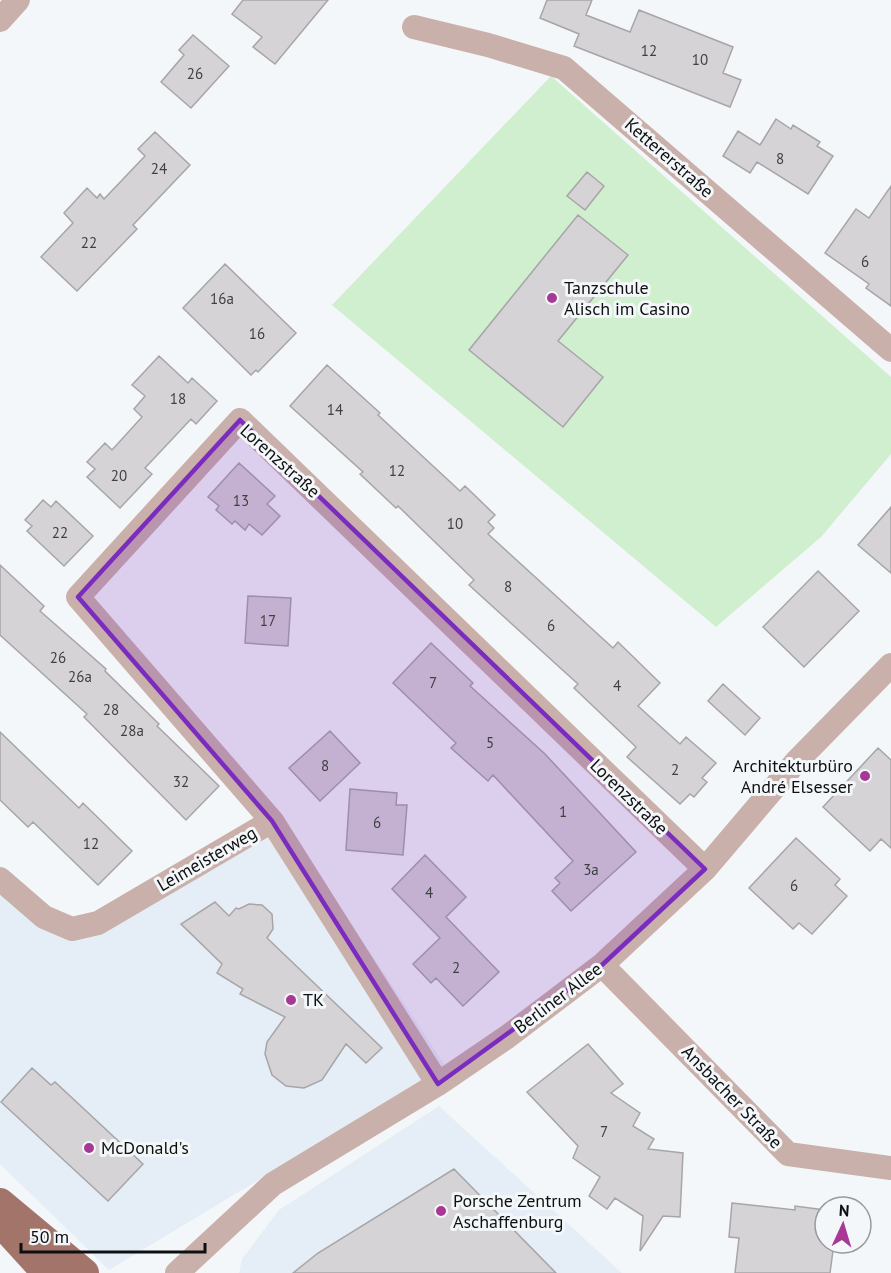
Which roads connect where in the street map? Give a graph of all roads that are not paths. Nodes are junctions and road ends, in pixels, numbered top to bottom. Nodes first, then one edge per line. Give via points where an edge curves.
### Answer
1 (18, 0) edge
2 (0, 20) edge
3 (414, 27) dead end
4 (891, 350) edge
5 (891, 665) edge
6 (272, 821) junction
7 (705, 869) junction
8 (0, 879) edge
9 (602, 965) junction
10 (438, 1084) junction
11 (891, 1168) edge
12 (0, 1203) edge
13 (9, 1231) edge
14 (215, 1239) junction
15 (24, 1273) edge
16 (47, 1273) edge
17 (84, 1273) edge
18 (177, 1273) edge
19 (203, 1273) edge

1 - 2 street
3 - 4 street, Kettererstraße via 564,69
5 - 7 street, Berliner Allee via 796,762
6 - 7 street, Lorenzstraße via 78,597 240,420
6 - 8 street, Leimeisterweg via 98,922 72,929 44,917
6 - 10 street, Leimeisterweg
7 - 9 street, Berliner Allee
9 - 10 street, Berliner Allee
9 - 11 street, Ansbacher Straße via 788,1154
10 - 14 street, Berliner Allee via 273,1184
12 - 17 main road
13 - 15 street
13 - 16 main road
14 - 18 street, Berliner Allee
14 - 19 street

